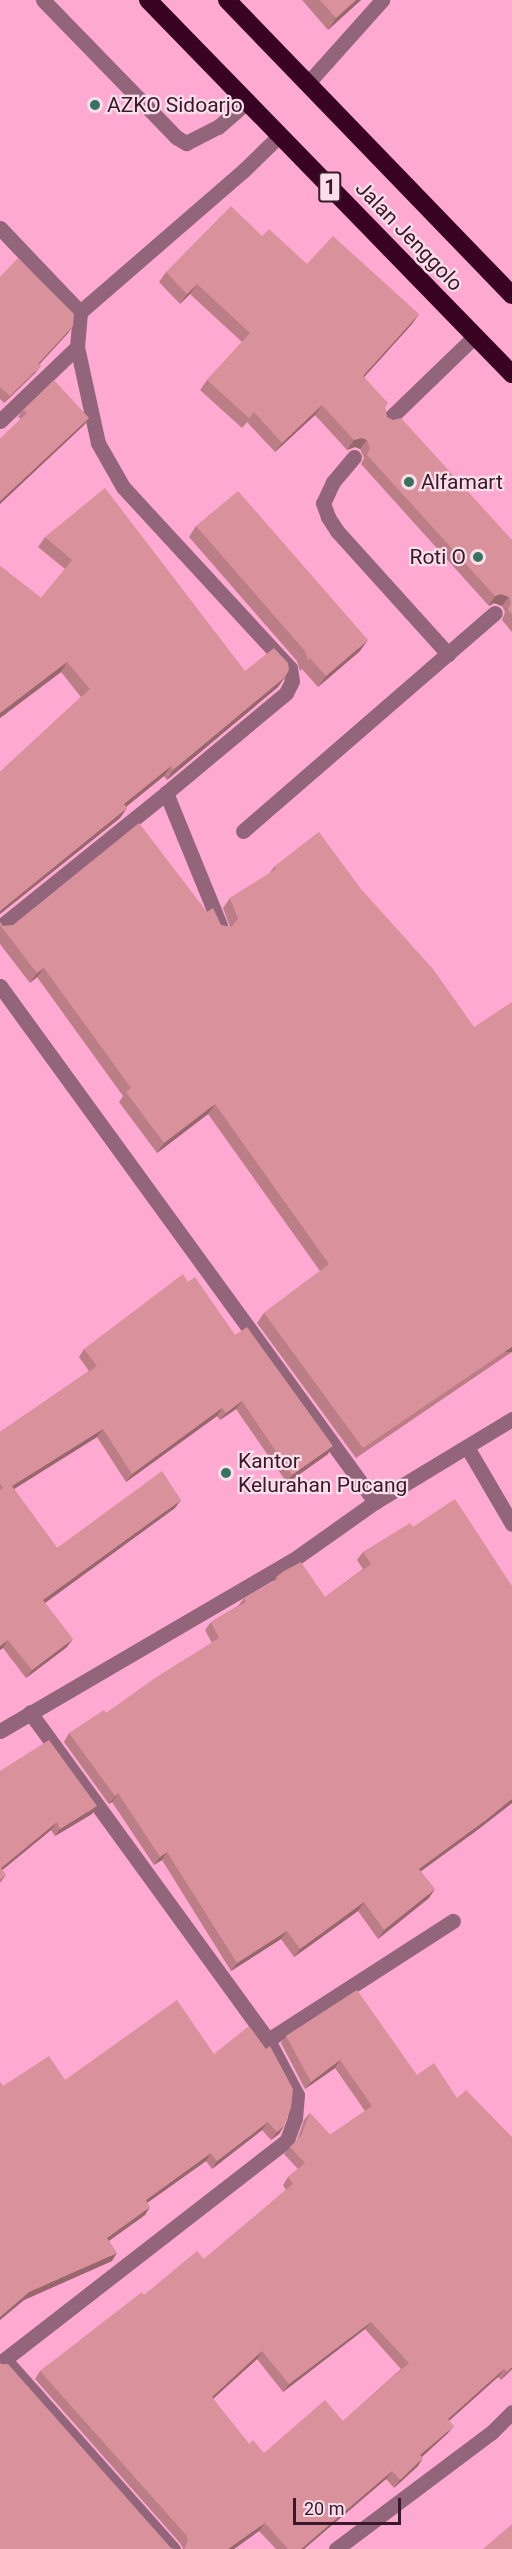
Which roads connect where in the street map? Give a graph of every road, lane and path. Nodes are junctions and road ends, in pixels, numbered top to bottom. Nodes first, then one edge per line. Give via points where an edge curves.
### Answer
1 (44, 0) edge
2 (148, 0) edge
3 (226, 0) edge
4 (382, 0) edge
5 (307, 84) junction
6 (247, 102) junction
7 (280, 135) junction
8 (0, 228) edge
9 (512, 295) edge
10 (80, 312) junction
11 (475, 336) junction
12 (78, 347) junction
13 (512, 374) edge
14 (388, 420) edge
15 (0, 421) edge
16 (354, 457) edge
17 (495, 613) edge
18 (448, 654) junction
19 (166, 794) junction
20 (243, 831) dead end
21 (0, 927) edge
22 (221, 928) edge
23 (0, 986) edge
24 (512, 1419) edge
25 (467, 1447) junction
26 (375, 1502) junction
27 (512, 1524) edge
28 (30, 1712) junction
29 (0, 1731) edge
30 (453, 1921) dead end
31 (268, 2040) junction
32 (2, 2361) edge
33 (512, 2412) edge
34 (173, 2549) edge
35 (336, 2549) edge

1 - 6 street via 186,143 218,127
2 - 6 highway, Jalan Jenggolo / 1
3 - 5 highway, Jalan Jenggolo
4 - 5 street
5 - 9 highway, Jalan Jenggolo
6 - 7 highway, Jalan Jenggolo / 1
7 - 10 street
7 - 11 highway, Jalan Jenggolo / 1
8 - 10 street
10 - 12 street
11 - 13 highway, Jalan Jenggolo / 1
11 - 14 street
12 - 15 street
12 - 19 street via 98,443 123,487 290,668 292,681 286,693
16 - 18 street via 333,482 323,503 328,517
17 - 18 street
18 - 20 street
19 - 21 street
19 - 22 street
23 - 26 street
24 - 25 street
25 - 26 street
25 - 27 street
26 - 28 street via 293,1560
28 - 29 street
28 - 31 street
30 - 31 street
31 - 32 street via 297,2095 295,2118 286,2139
32 - 34 street
33 - 35 street via 492,2432

